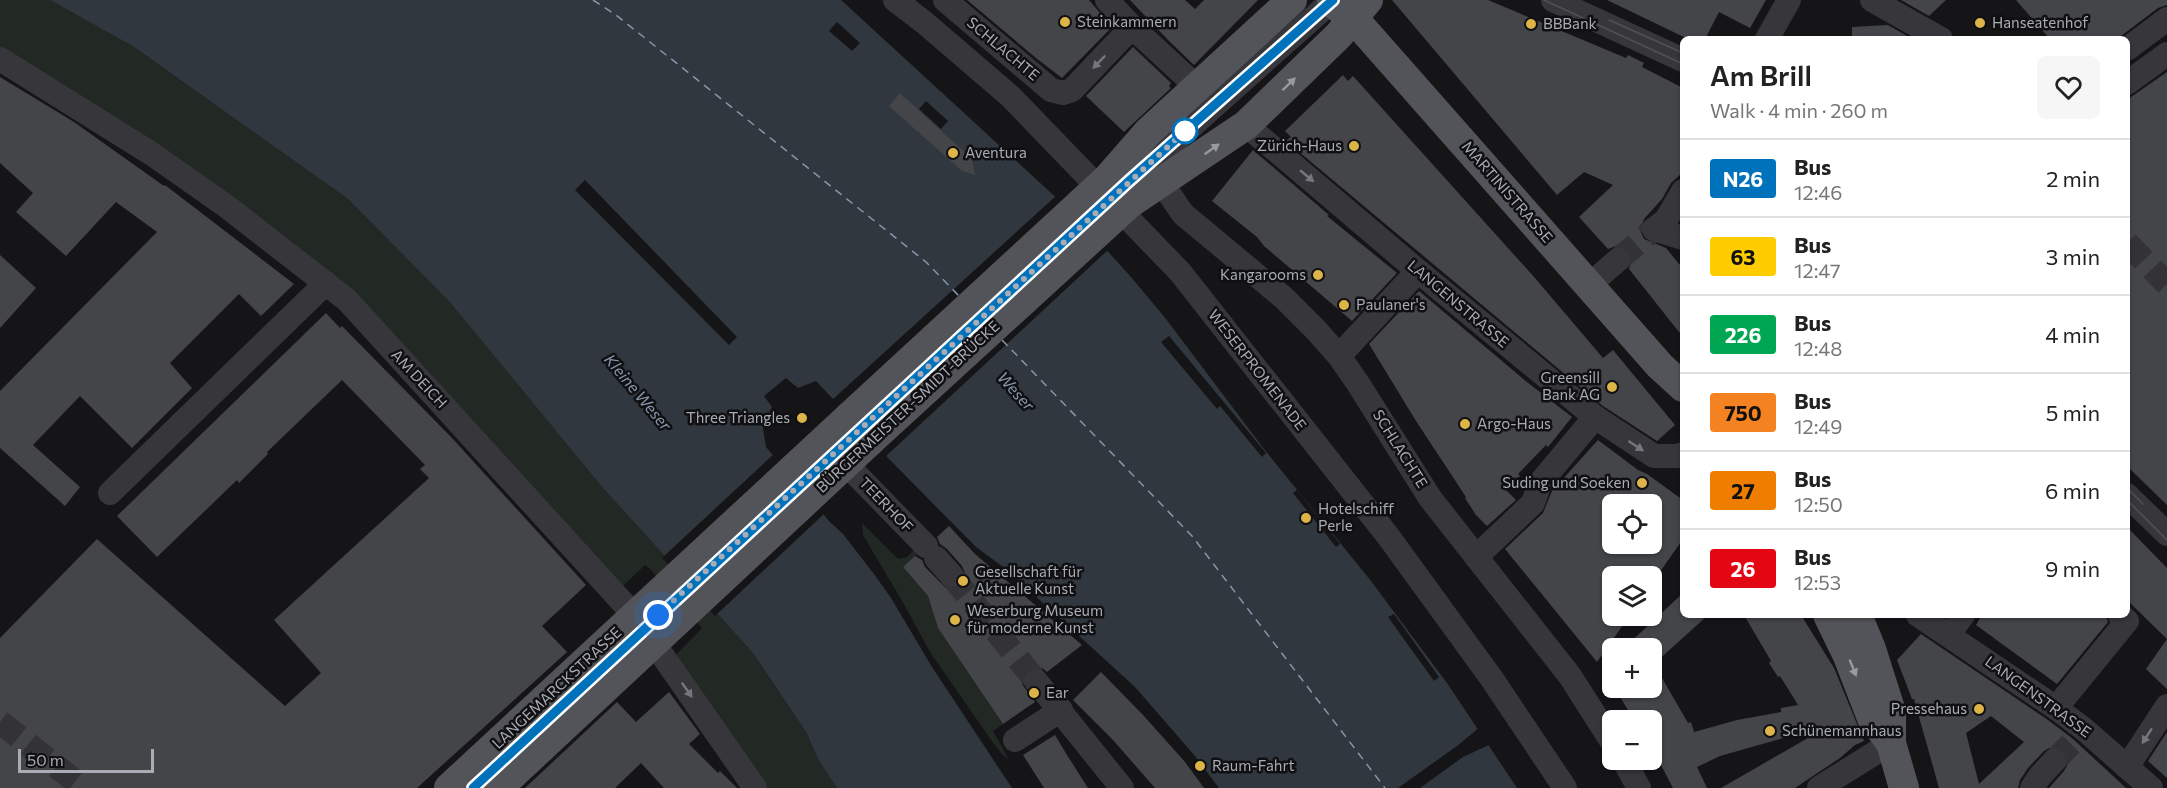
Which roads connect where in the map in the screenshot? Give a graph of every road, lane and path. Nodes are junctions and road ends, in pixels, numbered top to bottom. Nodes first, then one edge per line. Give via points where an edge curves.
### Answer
1 (895, 0) edge
2 (945, 0) edge
3 (1107, 0) edge
4 (1292, 0) edge
5 (1553, 0) edge
6 (1789, 0) edge
7 (1872, 0) edge
8 (1345, 3) edge
9 (2167, 19) edge
10 (1132, 27) junction
11 (1769, 36) edge
12 (1936, 36) edge
13 (2130, 47) edge
14 (2167, 54) edge
15 (0, 59) edge
16 (1680, 59) edge
17 (2130, 81) edge
18 (1196, 86) junction
19 (1246, 125) junction
20 (1161, 182) junction
21 (1118, 191) junction
22 (1680, 196) edge
23 (1680, 237) edge
24 (1618, 260) tunnel mouth
25 (1418, 271) junction
26 (326, 283) junction
27 (1589, 285) junction
28 (1339, 357) junction
29 (1660, 366) junction
30 (1680, 384) edge
31 (1680, 399) edge
32 (1595, 417) junction
33 (860, 429) junction
34 (1680, 455) edge
35 (846, 464) junction
36 (802, 483) junction
37 (110, 493) dead end
38 (2130, 498) edge
39 (2167, 534) edge
40 (1476, 557) junction
41 (938, 560) tunnel mouth
42 (675, 599) joint
43 (1844, 618) edge
44 (1923, 618) edge
45 (1961, 618) edge
46 (2124, 618) edge
47 (644, 629) junction
48 (1949, 634) junction
49 (1036, 681) tunnel mouth
50 (2167, 706) edge
51 (2056, 708) junction
52 (1061, 710) junction
53 (1602, 726) edge
54 (1015, 740) dead end
55 (1891, 743) junction
56 (2054, 761) tunnel mouth
57 (2127, 766) junction
58 (1629, 770) edge
59 (1831, 785) edge
60 (449, 788) edge
61 (473, 788) edge
62 (498, 788) edge
63 (755, 788) edge
64 (1122, 788) edge
65 (1565, 788) edge
66 (1639, 788) edge
67 (1904, 788) edge
68 (2032, 788) edge
69 (2151, 788) edge

1 - 65 street, WESERPROMENADE via 1011,97 1180,272 1388,536
10 -> 2 street, SCHLACHTE via 1072,90 1063,93 1051,90
3 - 10 street
4 - 18 main road
5 - 16 street
6 - 11 street
7 - 12 street
19 -> 8 main road
8 - 21 street
8 - 27 main road, MARTINISTRASSE
9 - 13 street
10 - 18 street
14 - 17 street
15 - 26 street, AM DEICH via 161,161
18 - 21 main road via 1148,132
20 -> 19 main road
19 -> 25 street, LANGENSTRASSE
20 - 21 main road
20 - 28 street, SCHLACHTE via 1183,214 1284,298
21 - 33 main road, BÜRGERMEISTER-SMIDT-BRÜCKE, bridge
22 - 23 street via 1666,220 1654,229
24 - 27 street
25 - 28 street
25 - 32 street, LANGENSTRASSE
26 - 37 street
26 - 47 street, AM DEICH via 355,309
27 - 29 main road, MARTINISTRASSE
28 - 40 street, SCHLACHTE via 1430,498
29 - 30 main road, MARTINISTRASSE
29 - 31 main road, MARTINISTRASSE
32 -> 34 street, LANGENSTRASSE via 1653,456
32 - 40 street via 1540,483 1533,503
33 - 35 main road, BÜRGERMEISTER-SMIDT-BRÜCKE
33 - 36 main road, BÜRGERMEISTER-SMIDT-BRÜCKE
35 - 36 main road, BÜRGERMEISTER-SMIDT-BRÜCKE
35 - 41 street, TEERHOF
36 - 42 main road, BÜRGERMEISTER-SMIDT-BRÜCKE
38 - 39 street
40 - 53 street, SCHLACHTE via 1570,675
42 - 47 main road, LANGEMARCKSTRASSE
43 - 55 main road via 1872,718
44 - 48 street, LANGENSTRASSE
45 - 48 street
46 - 51 street
47 - 60 main road, LANGEMARCKSTRASSE
47 - 61 street
47 - 62 main road, LANGEMARCKSTRASSE
47 -> 63 street, AM DEICH
48 - 51 street, LANGENSTRASSE
49 - 52 street
50 -> 57 street
51 - 57 street, LANGENSTRASSE via 2080,735
52 - 54 street
52 - 64 street
55 - 59 street
55 - 67 main road
56 - 68 street
57 - 69 street, LANGENSTRASSE
58 - 66 street

